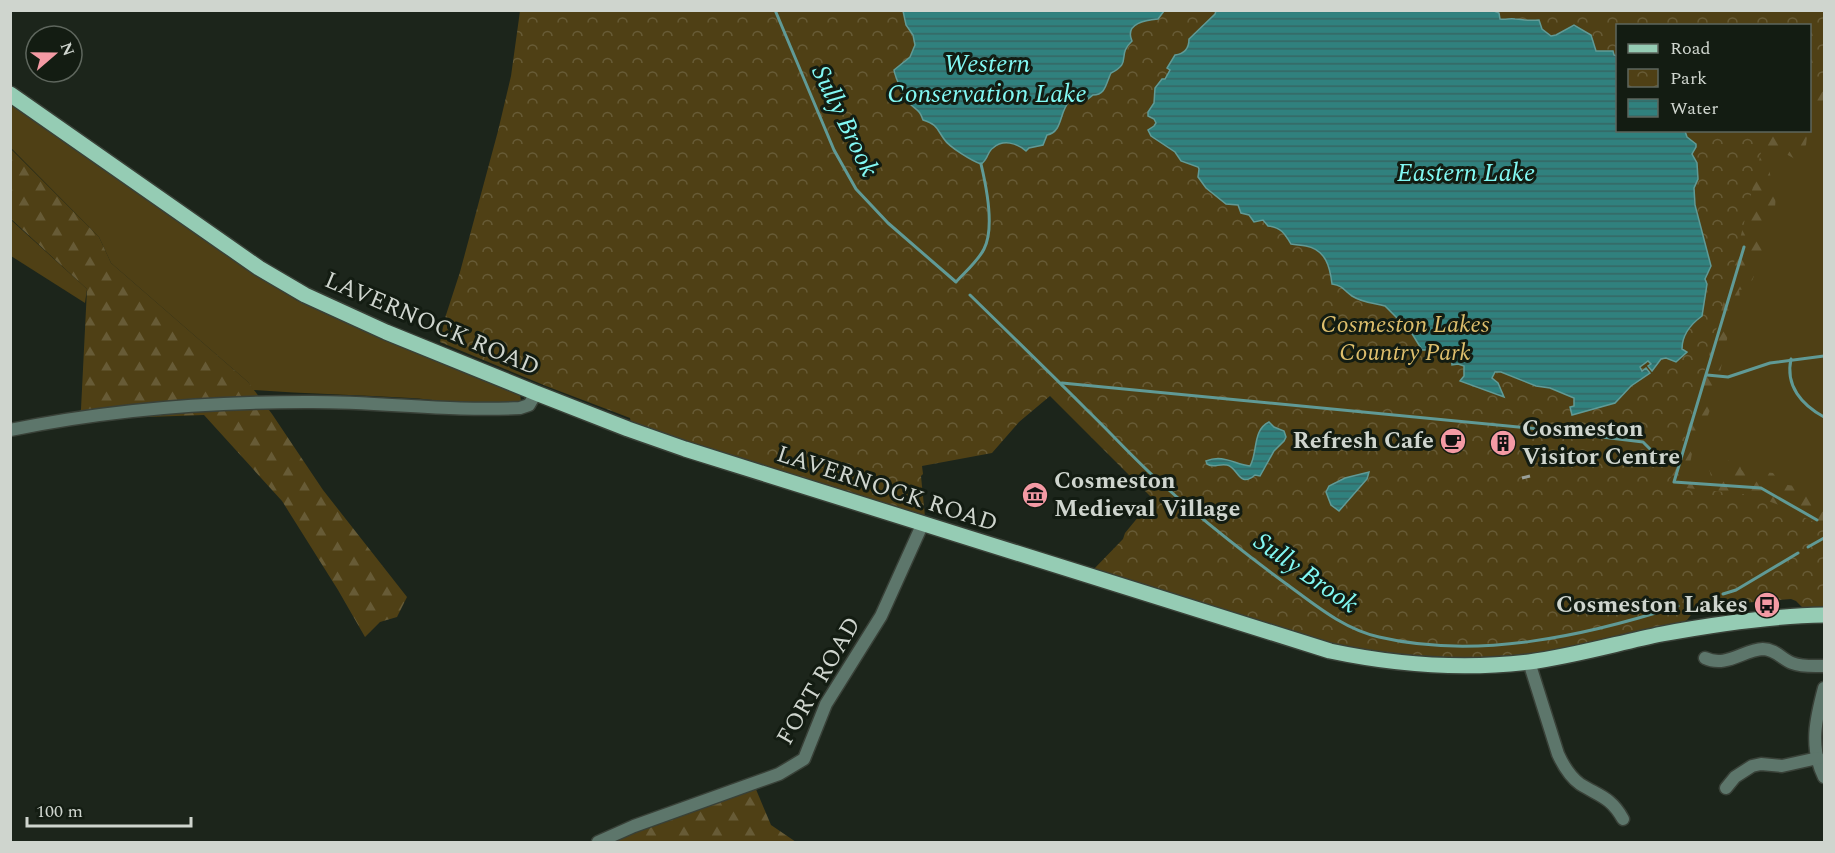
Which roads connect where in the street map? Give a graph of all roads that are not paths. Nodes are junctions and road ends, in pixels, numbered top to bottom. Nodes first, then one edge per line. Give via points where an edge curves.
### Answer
1 (10, 94) edge
2 (536, 393) junction
3 (10, 430) edge
4 (923, 523) junction
5 (1824, 615) edge
6 (1705, 658) dead end
7 (1529, 662) junction
8 (1824, 666) edge
9 (1824, 688) edge
10 (1818, 758) junction
11 (1824, 777) edge
12 (1726, 788) dead end
13 (1623, 819) dead end
14 (598, 843) edge

1 - 2 main road, LAVERNOCK ROAD via 234,251 305,295
2 - 3 street via 529,405 520,408 305,402 202,405 85,417
2 - 4 main road, LAVERNOCK ROAD via 628,429
4 - 7 main road, LAVERNOCK ROAD via 1330,651 1385,662 1442,667
4 - 14 street, FORT ROAD via 881,616 826,704 804,759 779,774 634,826
5 - 7 main road, LAVERNOCK ROAD via 1782,616 1710,626
6 - 8 street via 1714,662 1762,649 1797,665
7 - 13 street via 1563,765 1579,783 1611,801
9 - 10 street via 1815,728
10 - 11 street
10 - 12 street via 1782,766 1752,766

